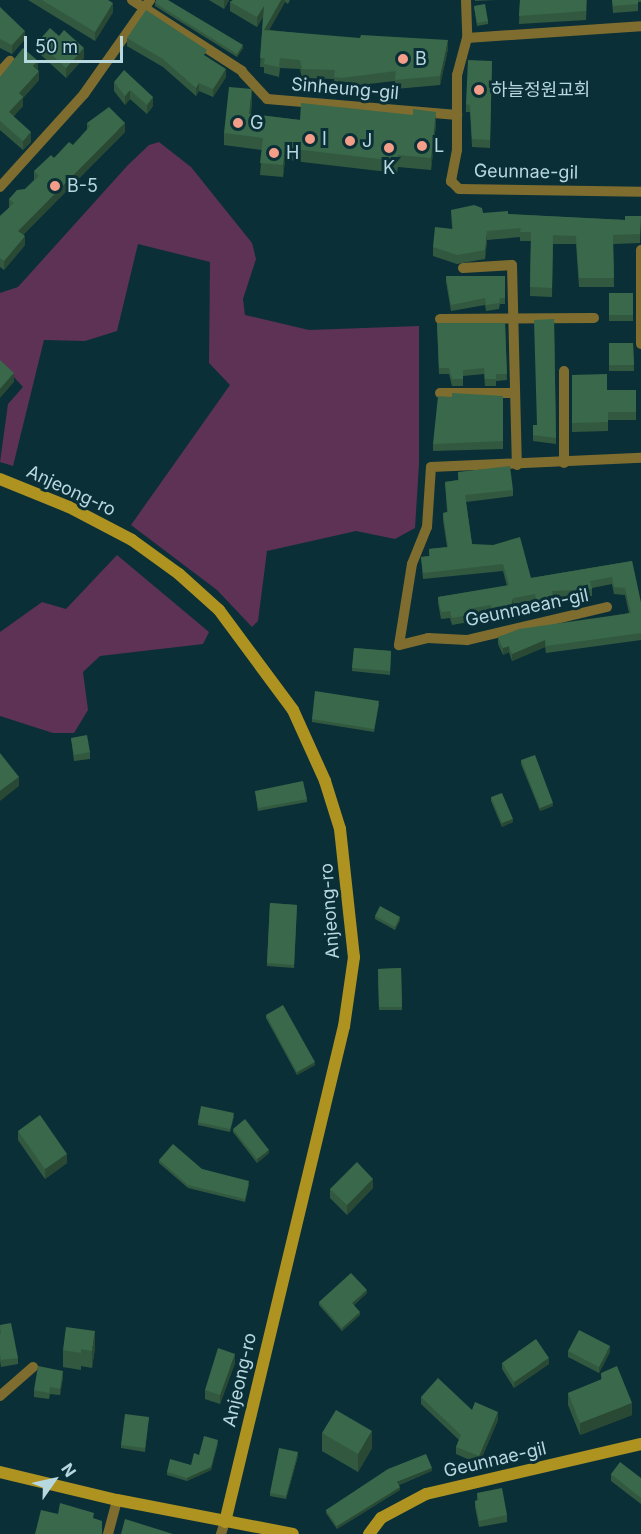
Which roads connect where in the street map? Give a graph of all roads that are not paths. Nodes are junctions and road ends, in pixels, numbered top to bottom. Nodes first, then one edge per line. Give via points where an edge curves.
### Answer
1 (132, 0) edge
2 (466, 0) edge
3 (148, 4) edge
4 (641, 26) edge
5 (467, 38) junction
6 (10, 61) edge
7 (0, 72) edge
8 (457, 115) junction
9 (0, 187) edge
10 (641, 192) edge
11 (641, 250) edge
12 (463, 268) dead end
13 (514, 317) junction
14 (594, 318) dead end
15 (440, 320) edge
16 (641, 331) edge
17 (641, 344) edge
18 (564, 371) dead end
19 (440, 393) dead end
20 (514, 393) junction
21 (641, 458) edge
22 (564, 463) junction
23 (517, 465) junction
24 (0, 479) edge
25 (607, 607) dead end
26 (33, 1367) dead end
27 (0, 1396) edge
28 (641, 1444) edge
29 (0, 1472) edge
30 (117, 1500) junction
31 (223, 1528) edge
32 (108, 1534) edge
33 (293, 1534) edge
34 (369, 1534) edge

1 - 3 street, Sinheung-gil
2 - 5 street, Geunnae-gil
3 - 8 street, Sinheung-gil via 243,72 267,99
3 - 9 street via 84,94
4 - 5 street
5 - 8 street, Geunnae-gil via 457,75
6 - 7 street
8 - 10 street, Geunnae-gil via 457,150 451,181 459,189
11 - 16 street
12 - 13 street via 512,265
13 - 14 street
13 - 15 street
13 - 20 street
16 - 17 street
18 - 22 street
19 - 20 street
20 - 23 street
21 - 22 street, Geunnaean-gil
22 - 23 street, Geunnaean-gil
23 - 25 street, Geunnaean-gil via 430,467 427,527 412,564 399,645 428,638 467,639
24 - 31 street, Anjeong-ro via 69,507 132,540 219,610 293,710 325,781 340,829 354,957 344,1026
26 - 27 street
28 - 34 street, Geunnae-gil via 426,1494 381,1518
29 - 30 street
30 - 31 street
30 - 32 street
31 - 33 street

